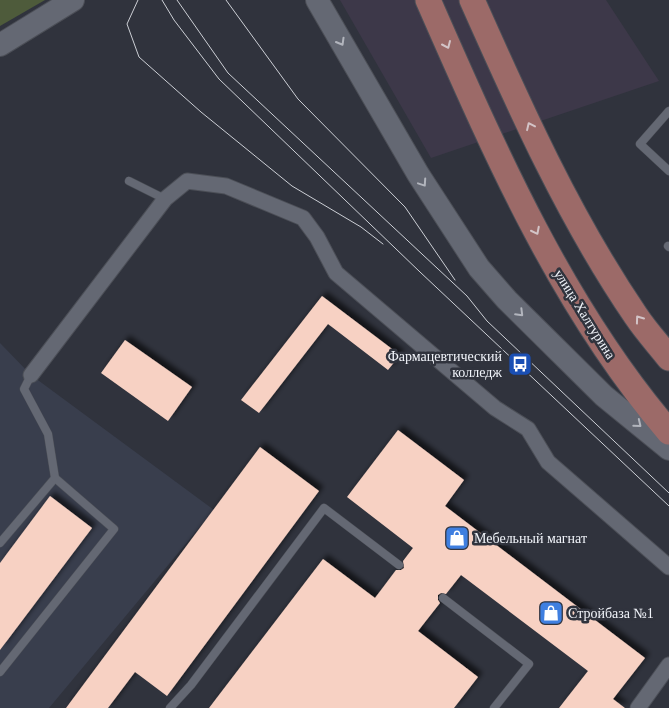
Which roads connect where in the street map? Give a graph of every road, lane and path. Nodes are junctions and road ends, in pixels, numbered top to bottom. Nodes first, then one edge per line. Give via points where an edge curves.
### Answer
1 (73, 0) edge
2 (317, 0) edge
3 (428, 0) edge
4 (472, 0) edge
5 (0, 45) edge
6 (669, 111) edge
7 (669, 171) edge
8 (129, 181) dead end
9 (165, 200) junction
10 (669, 358) edge
11 (31, 374) joint
12 (669, 432) edge
13 (669, 448) edge
14 (55, 478) junction
15 (0, 543) edge
16 (399, 565) dead end
17 (669, 566) edge
18 (443, 598) dead end
19 (669, 665) edge
20 (0, 672) edge
21 (170, 708) edge
22 (494, 708) edge
23 (638, 708) edge

1 - 5 street
2 -> 13 street via 418,174 479,268 604,396
3 -> 12 main road, улица Халтурина via 514,187 556,269 598,338
10 -> 4 main road via 637,317 550,170
6 - 7 lane via 640,144
8 - 9 lane
9 - 11 street
9 - 17 street via 187,181 226,186 303,218 336,273 495,408 528,429 548,462
11 - 14 lane via 24,389 48,434
14 - 15 lane
14 - 20 lane via 114,529
16 - 21 lane via 324,508 191,685
18 - 22 lane via 529,664
19 - 23 street

